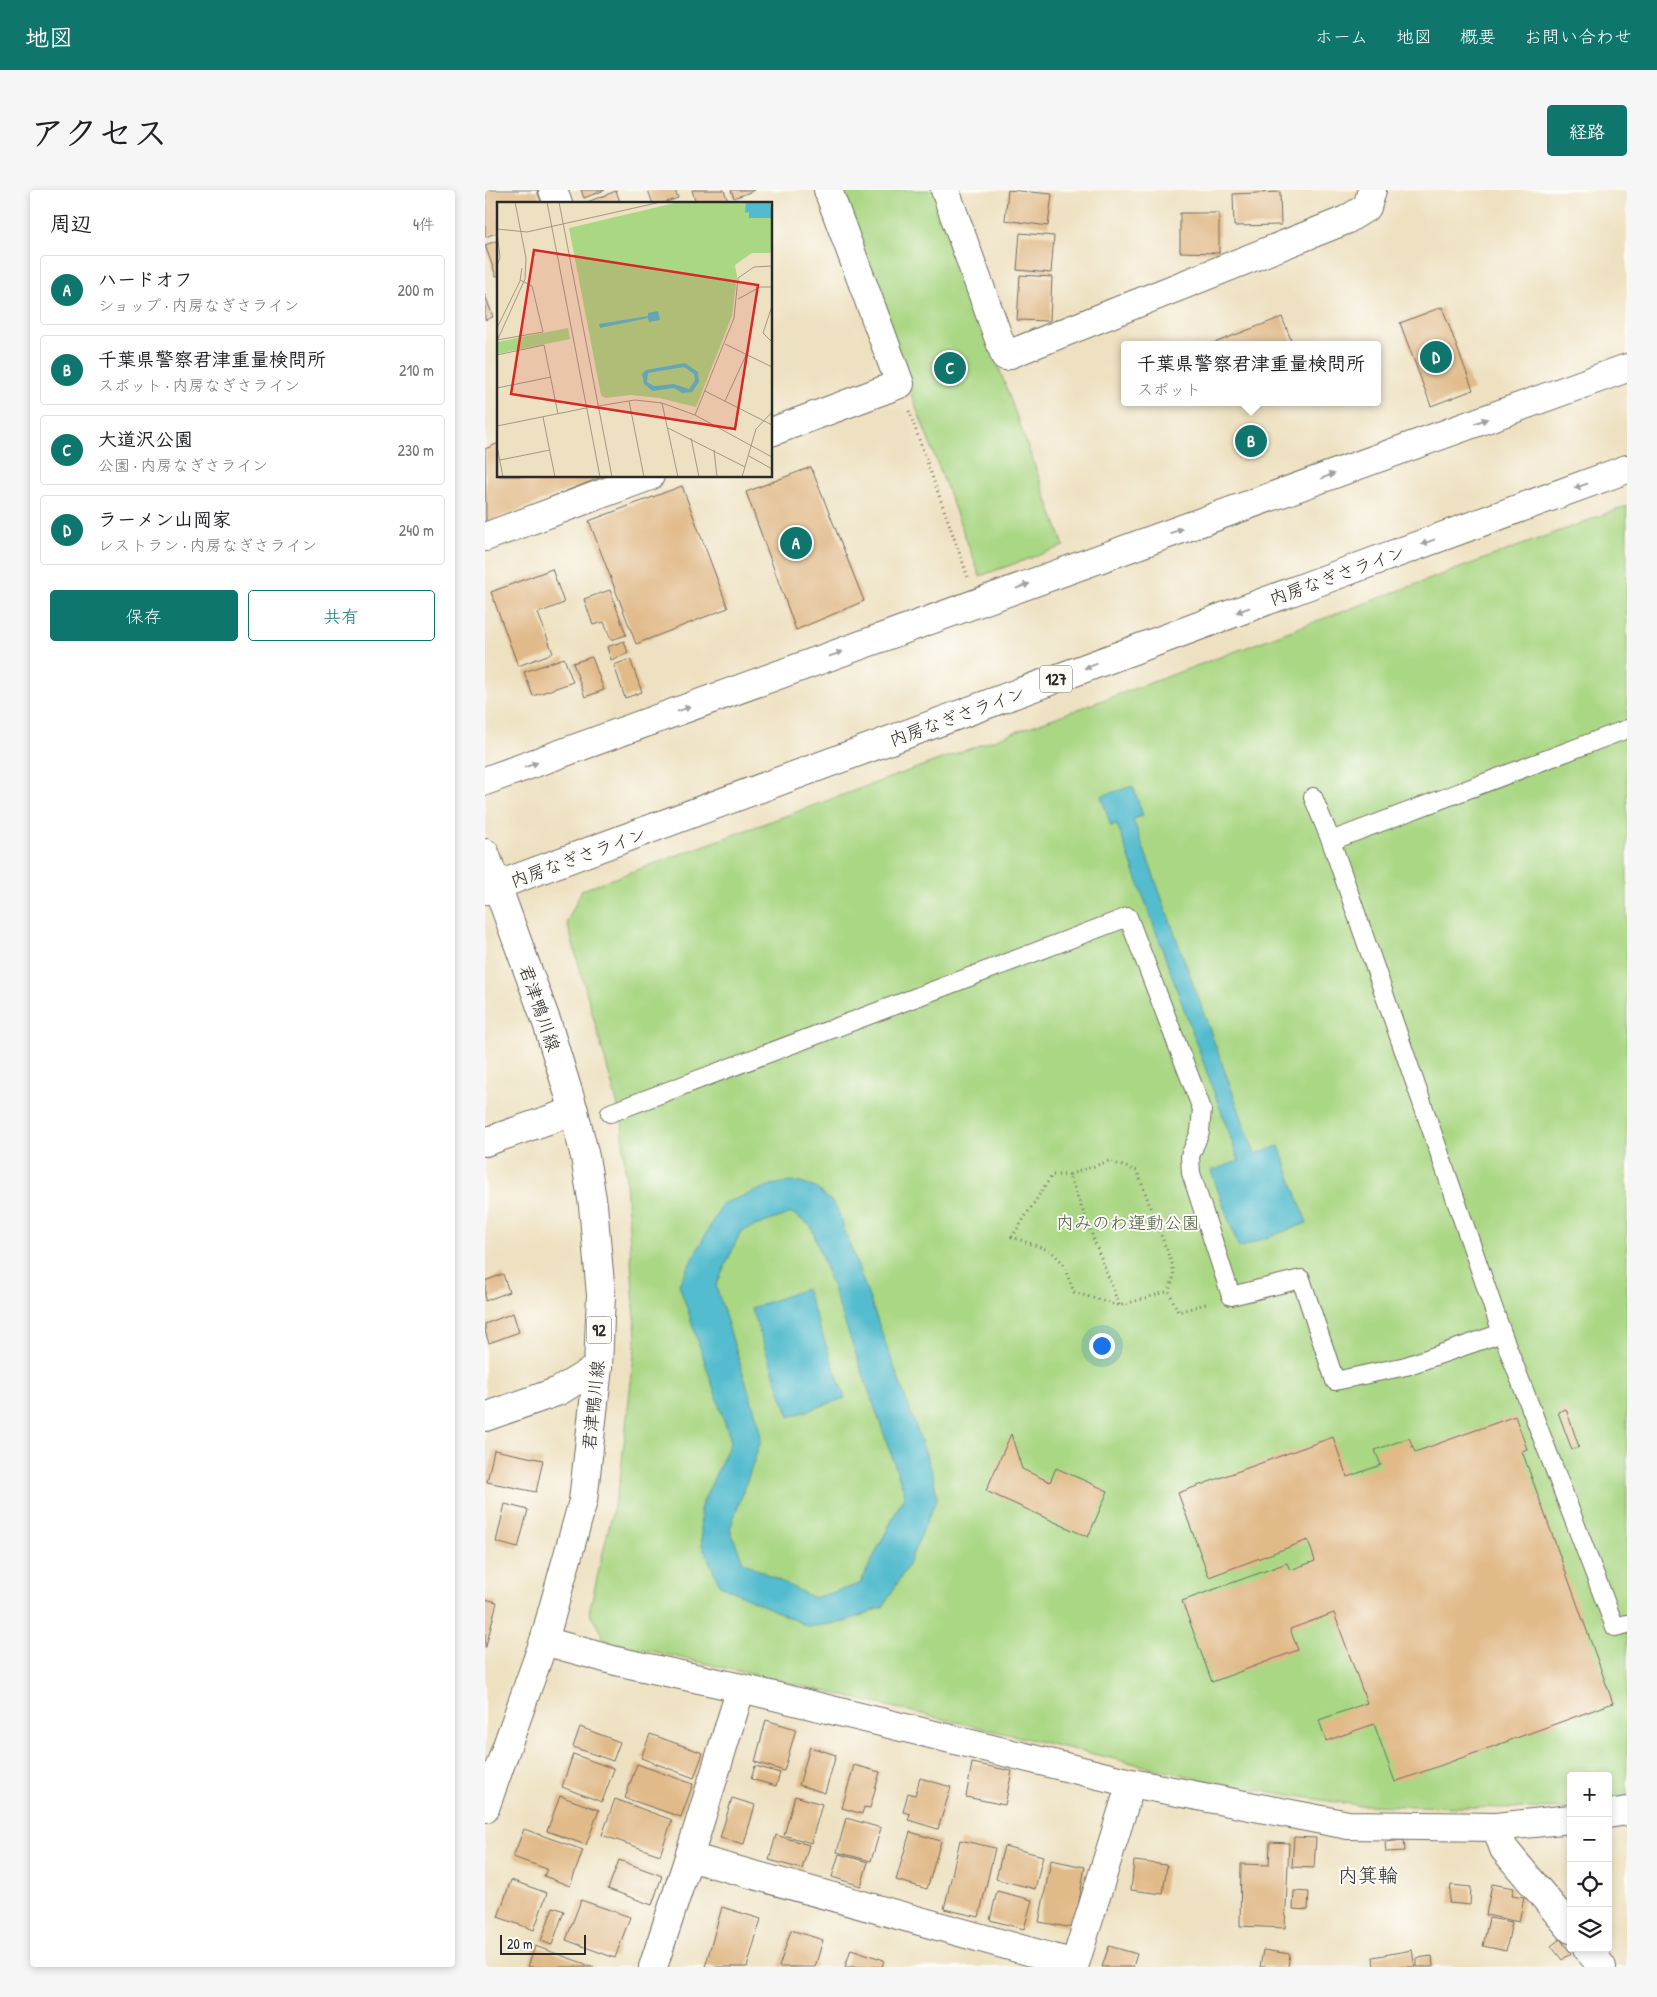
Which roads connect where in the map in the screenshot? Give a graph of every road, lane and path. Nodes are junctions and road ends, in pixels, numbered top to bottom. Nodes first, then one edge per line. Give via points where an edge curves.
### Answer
1 (553, 190) edge
2 (828, 190) edge
3 (945, 190) edge
4 (1372, 190) edge
5 (557, 202) edge
6 (1627, 368) edge
7 (900, 384) junction
8 (773, 431) edge
9 (1627, 470) edge
10 (645, 478) edge
11 (485, 537) edge
12 (970, 583) dead end
13 (1627, 729) edge
14 (485, 782) edge
15 (1313, 797) dead end
16 (1331, 842) junction
17 (485, 853) edge
18 (491, 889) edge
19 (574, 1111) junction
20 (610, 1113) dead end
21 (485, 1142) edge
22 (1069, 1175) junction
23 (1169, 1291) junction
24 (1231, 1296) junction
25 (1119, 1306) junction
26 (1502, 1333) junction
27 (598, 1368) junction
28 (485, 1417) edge
29 (1627, 1624) edge
30 (544, 1641) junction
31 (741, 1688) junction
32 (1131, 1783) junction
33 (485, 1808) edge
34 (1627, 1811) edge
35 (1612, 1813) edge
36 (1567, 1819) edge
37 (1496, 1827) junction
38 (689, 1857) junction
39 (1567, 1924) edge
40 (1590, 1952) edge
41 (1075, 1966) edge
42 (653, 1967) edge
43 (1603, 1967) edge

1 - 5 main road
2 - 7 main road
3 - 4 main road via 1005,356 1347,220 1367,207
14 -> 6 main road
7 - 8 main road
7 - 12 path
9 -> 18 main road, 内房なぎさライン / 127
10 - 11 main road
13 - 16 lane
15 - 16 lane
16 - 26 lane
17 - 18 main road, 君津鴨川線 / 92
18 - 19 main road, 君津鴨川線 / 92 via 547,1023
19 - 21 main road
19 - 27 main road, 君津鴨川線 / 92 via 587,1166 600,1286
20 - 24 lane via 1128,916 1203,1109 1201,1132 1190,1156 1191,1173
22 - 23 path via 1109,1161 1137,1171 1172,1264 1174,1276
22 - 25 path
22 - 25 path via 1052,1175 1012,1237 1051,1251 1062,1262 1074,1292
23 - 24 path via 1178,1312
23 - 25 path
24 - 26 lane via 1301,1279 1335,1381 1406,1366
26 - 29 lane via 1615,1627
27 - 28 main road via 559,1391
27 - 30 main road, 君津鴨川線 / 92 via 583,1501
30 - 31 main road via 616,1661
30 - 33 main road, 君津鴨川線 / 92
31 - 32 main road
31 - 38 main road
32 - 37 main road via 1348,1826
32 - 41 main road
34 - 35 main road
36 - 37 main road
37 - 39 main road via 1504,1849
38 - 41 main road
38 - 42 main road
40 - 43 main road

